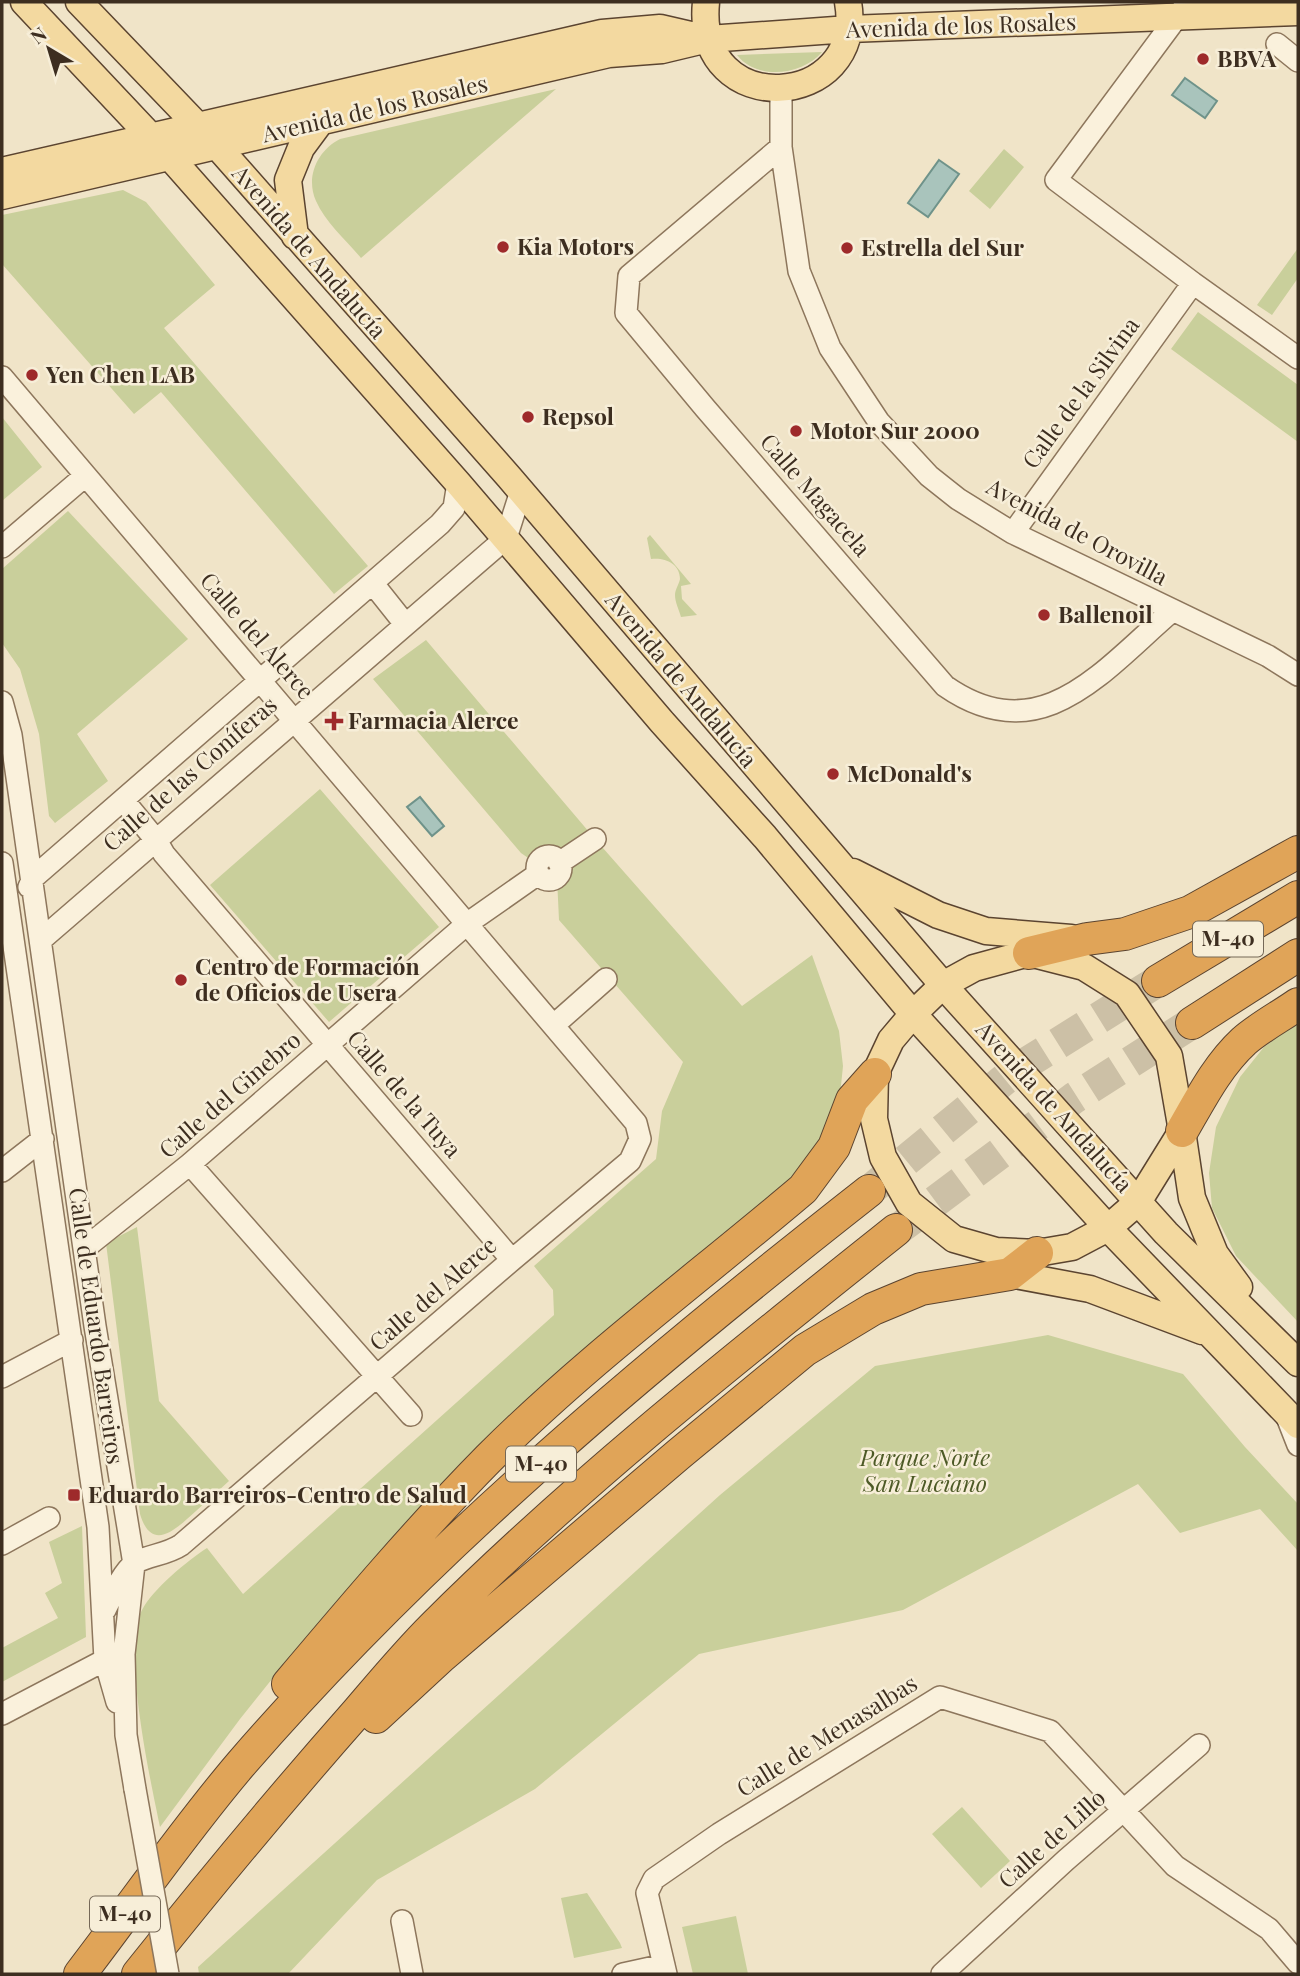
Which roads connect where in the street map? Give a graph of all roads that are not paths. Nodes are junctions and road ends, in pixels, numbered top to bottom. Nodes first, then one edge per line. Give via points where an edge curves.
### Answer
1 (24, 2) edge
2 (79, 2) edge
3 (706, 2) edge
4 (848, 2) edge
5 (1182, 9) edge
6 (1298, 12) edge
7 (849, 29) junction
8 (708, 39) junction
9 (1277, 44) dead end
10 (1298, 61) edge
11 (781, 89) junction
12 (321, 121) junction
13 (198, 126) junction
14 (151, 136) junction
15 (217, 146) junction
16 (780, 147) junction
17 (170, 157) junction
18 (2, 171) edge
19 (84, 177) junction
20 (196, 186) junction
21 (2, 196) edge
22 (295, 236) junction
23 (1193, 284) junction
24 (1298, 358) edge
25 (2, 377) edge
26 (85, 475) junction
27 (458, 483) junction
28 (521, 491) junction
29 (1013, 533) junction
30 (506, 538) junction
31 (2, 547) edge
32 (373, 585) junction
33 (1172, 611) junction
34 (405, 624) junction
35 (1295, 671) edge
36 (261, 680) junction
37 (2, 702) edge
38 (294, 719) junction
39 (123, 800) junction
40 (596, 839) dead end
41 (156, 840) junction
42 (1298, 852) edge
43 (2, 863) edge
44 (840, 865) junction
45 (33, 878) junction
46 (1298, 897) edge
47 (468, 923) junction
48 (6, 926) edge
49 (42, 939) junction
50 (1087, 939) junction
51 (1029, 953) junction
52 (1298, 955) edge
53 (606, 979) dead end
54 (1158, 981) tunnel mouth
55 (943, 985) junction
56 (1298, 1004) edge
57 (913, 1014) junction
58 (1192, 1023) tunnel mouth
59 (554, 1025) junction
60 (328, 1045) junction
61 (875, 1074) junction
62 (1182, 1131) junction
63 (43, 1139) junction
64 (190, 1164) junction
65 (2, 1171) edge
66 (869, 1191) tunnel mouth
67 (1138, 1202) junction
68 (1108, 1228) junction
69 (896, 1230) tunnel mouth
70 (85, 1248) junction
71 (1037, 1254) junction
72 (512, 1260) junction
73 (1010, 1274) junction
74 (1208, 1334) junction
75 (72, 1340) junction
76 (1293, 1358) edge
77 (2, 1377) edge
78 (378, 1377) junction
79 (411, 1415) dead end
80 (1291, 1418) edge
81 (1298, 1445) edge
82 (49, 1518) dead end
83 (99, 1527) junction
84 (2, 1544) edge
85 (134, 1564) junction
86 (105, 1610) junction
87 (115, 1657) junction
88 (2, 1714) edge
89 (1199, 1745) dead end
90 (240, 1766) junction
91 (303, 1773) junction
92 (1124, 1810) junction
93 (402, 1921) dead end
94 (1298, 1963) edge
95 (665, 1970) edge
96 (80, 1974) edge
97 (138, 1974) edge
98 (168, 1974) edge
99 (412, 1974) edge
100 (623, 1974) edge
101 (942, 1974) edge

1 - 14 main road, Avenida de Andalucía
2 - 13 main road, Avenida de Andalucía
3 - 8 main road
4 - 7 main road
5 - 6 main road, Avenida de los Rosales
5 - 7 main road, Avenida de los Rosales
5 - 23 street via 1056,180
7 - 8 main road, Avenida de los Rosales
7 - 11 main road via 841,52 825,71 805,84
8 - 11 main road via 719,60 736,77 758,87
8 - 12 main road, Avenida de los Rosales via 662,50 609,54
8 - 13 main road, Avenida de los Rosales via 660,28 602,33
9 - 10 street
11 - 16 street, Avenida de Orovilla
12 - 15 main road, Avenida de los Rosales
12 - 22 main road via 301,148 288,180
13 - 14 main road, Avenida de los Rosales
13 - 15 main road, Avenida de Andalucía
14 - 17 main road, Avenida de Andalucía
14 - 18 main road, Avenida de los Rosales
15 - 17 main road, Avenida de los Rosales
15 - 22 main road, Avenida de Andalucía
16 - 29 street, Avenida de Orovilla via 799,271 831,348 879,422 929,476
16 - 33 street, Calle Magacela via 629,276 626,313 705,408 945,686 964,699 1004,710 1059,702 1084,687
17 - 19 main road, Avenida de los Rosales
17 - 20 main road, Avenida de Andalucía
19 - 20 main road via 102,181 149,175
19 - 21 main road, Avenida de los Rosales
20 - 27 main road, Avenida de Andalucía
22 - 28 main road, Avenida de Andalucía
23 - 24 street
23 - 29 street, Calle de la Silvina
25 - 26 street, Calle del Alerce
26 - 31 street
26 - 36 street, Calle del Alerce
27 - 30 main road, Avenida de Andalucía
27 - 32 street, Calle de las Coníferas via 450,515
28 - 30 street
28 - 44 main road, Avenida de Andalucía
29 - 33 street, Avenida de Orovilla
30 - 34 street, Calle de las Coníferas
30 - 57 main road, Avenida de Andalucía
32 - 34 street
32 - 36 street, Calle de las Coníferas
33 - 35 street, Avenida de Orovilla
34 - 38 street, Calle de las Coníferas
36 - 38 street, Calle del Alerce
36 - 39 street, Calle de las Coníferas
37 - 45 street, Calle de Eduardo Barreiros via 12,735
38 - 41 street, Calle de las Coníferas
38 - 47 street, Calle del Alerce
39 - 41 street, Calle de la Tuya
39 - 45 street, Calle de las Coníferas
40 - 47 street, Calle del Ginebro via 559,863 550,857 543,859 538,874
41 - 49 street, Calle de las Coníferas
41 - 60 street, Calle de la Tuya
42 - 50 highway via 1190,912 1125,934
43 - 48 street, Calle de Eduardo Barreiros
44 - 50 main road via 938,915 986,932
44 - 55 main road, Avenida de Andalucía
45 - 48 street
45 - 49 street, Calle de Eduardo Barreiros
46 - 54 highway, M-40
47 - 59 street, Calle del Alerce
47 - 60 street, Calle del Ginebro
48 - 49 street
48 - 63 street, Calle de Eduardo Barreiros
49 - 70 street, Calle de Eduardo Barreiros
50 - 51 highway
51 - 55 main road via 974,968
51 - 62 main road, Avenida de Andalucía via 1084,967 1127,994 1169,1056
52 - 58 highway, M-40
53 - 59 street
55 - 57 main road
55 - 67 main road, Avenida de Andalucía
56 - 62 highway via 1237,1048
57 - 61 main road via 891,1040
57 - 68 main road, Avenida de Andalucía
59 - 72 street, Calle del Alerce via 636,1123 639,1139 631,1161
60 - 64 street, Calle del Ginebro
60 - 72 street, Calle de la Tuya
61 - 71 main road via 874,1119 883,1157 909,1203 954,1239 996,1251
61 - 90 highway via 852,1100 834,1147 803,1189 552,1400 381,1573 271,1704
62 - 67 main road
62 - 76 main road, Avenida de Andalucía via 1192,1198 1215,1254
63 - 65 street
63 - 75 street, Calle de Eduardo Barreiros
64 - 70 street, Calle del Ginebro
64 - 78 street
66 - 90 highway, M-40 via 759,1278 466,1530 396,1598
67 - 68 main road
67 - 76 main road, Avenida de Andalucía
68 - 71 main road via 1072,1247
68 - 74 main road, Avenida de Andalucía
69 - 91 highway, M-40 via 670,1411 548,1517 431,1629
70 - 85 street, Calle de Eduardo Barreiros
71 - 73 highway
72 - 78 street, Calle del Alerce
73 - 74 main road, Avenida de Andalucía via 1090,1289
73 - 91 highway via 921,1289 873,1309 805,1350 442,1656 343,1747
74 - 80 main road, Avenida de Andalucía
75 - 77 street
75 - 83 street, Calle de Eduardo Barreiros
78 - 79 street
78 - 85 street, Calle del Alerce via 181,1545
80 - 81 street, Avenida de Andalucía
82 - 84 street
83 - 85 street via 116,1555
83 - 86 street, Calle de Eduardo Barreiros
85 - 86 street
85 - 87 street, Calle de Eduardo Barreiros
86 - 87 street, Calle de Eduardo Barreiros
87 - 88 street
87 - 98 street, Calle de Eduardo Barreiros, bridge
89 - 92 street, Calle de Lillo
90 - 96 highway, M-40
91 - 97 highway, M-40
92 - 94 street, Calle de Menasalbas via 1175,1866 1269,1929
92 - 95 street, Calle de Menasalbas via 1050,1731 940,1697 654,1879 648,1893
92 - 101 street, Calle de Lillo
93 - 99 street
95 - 100 street

